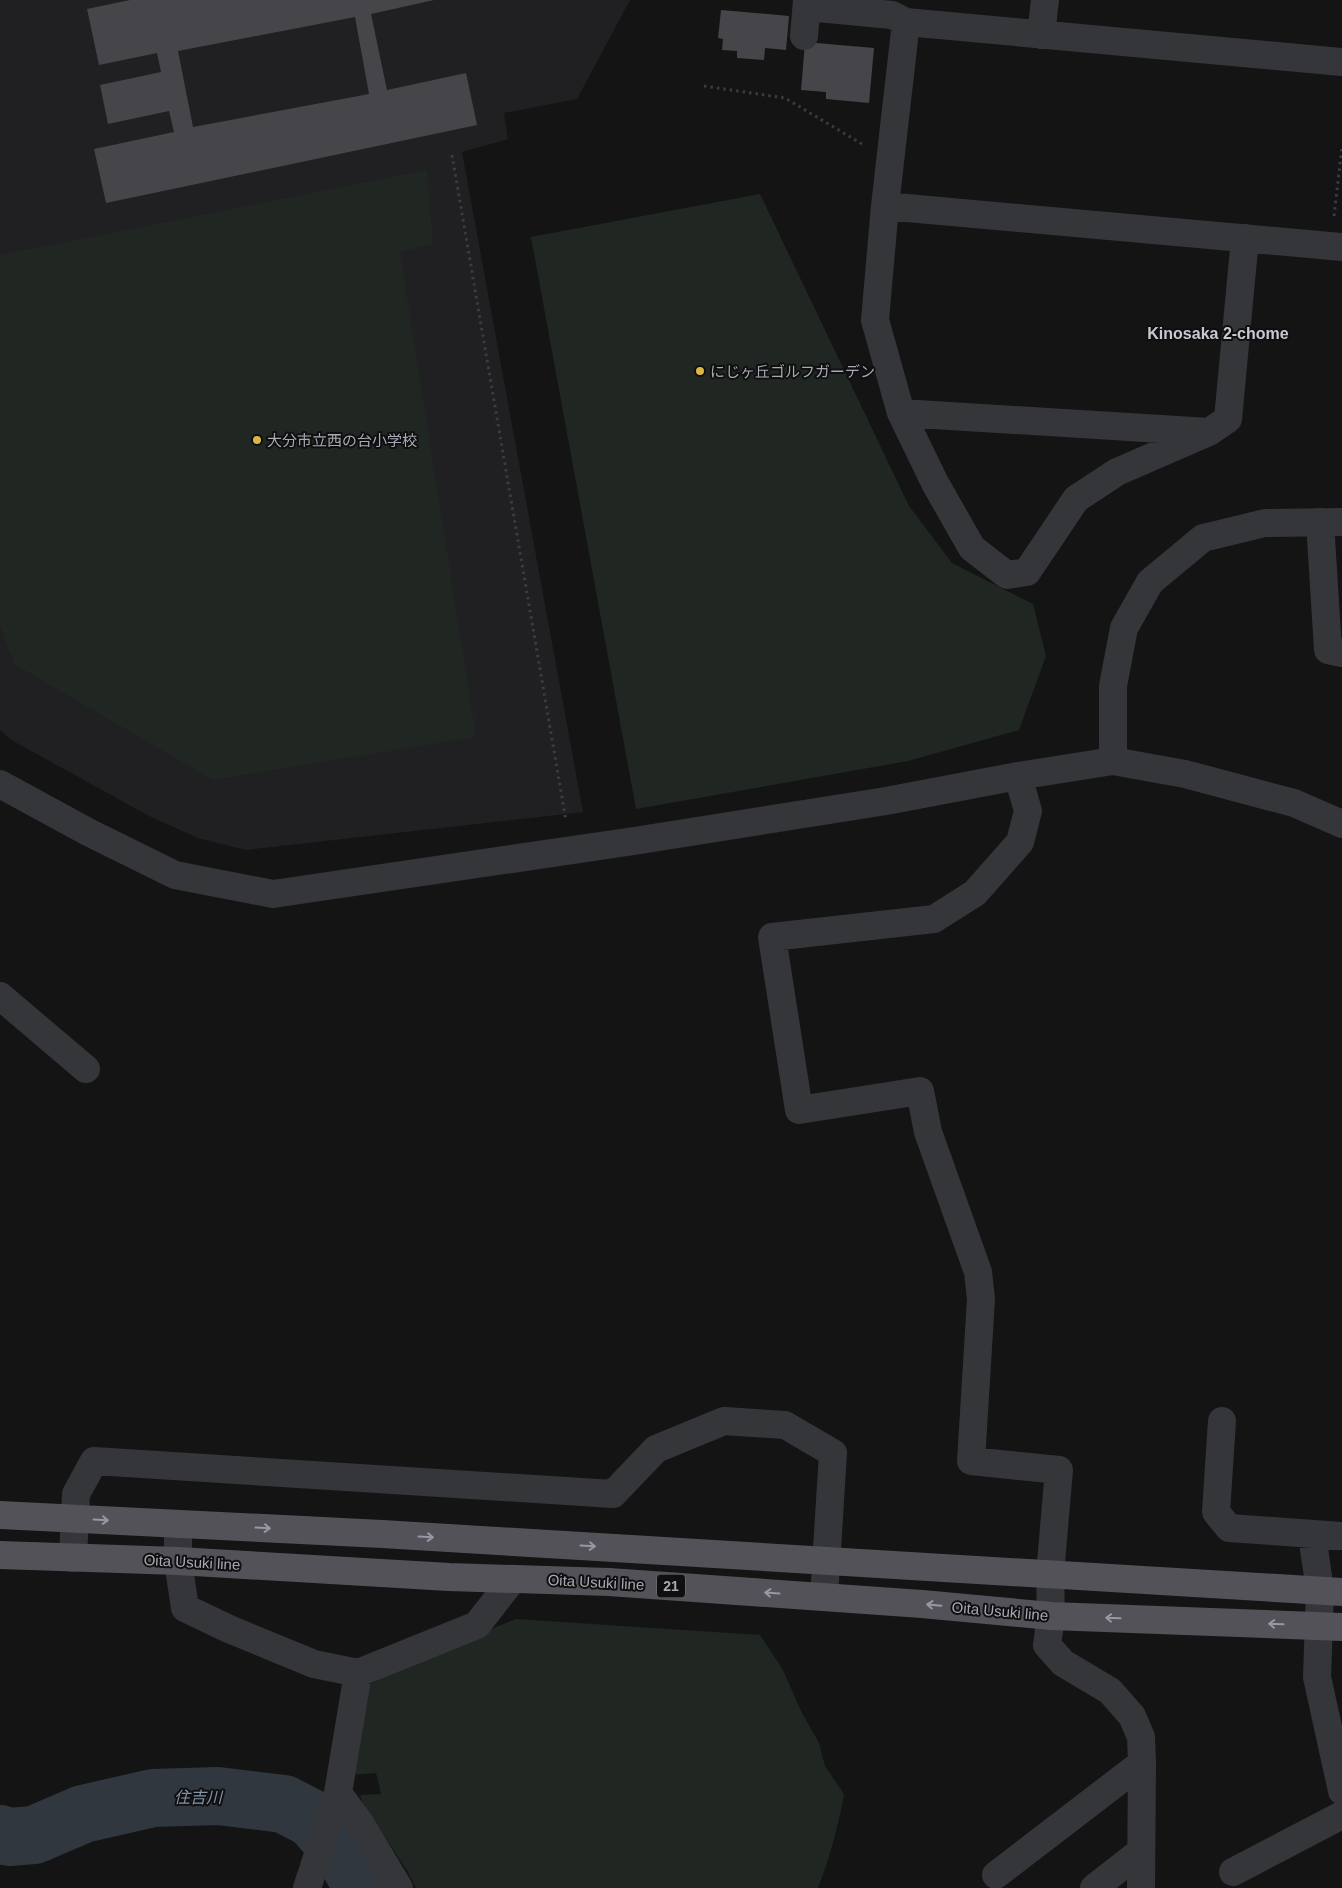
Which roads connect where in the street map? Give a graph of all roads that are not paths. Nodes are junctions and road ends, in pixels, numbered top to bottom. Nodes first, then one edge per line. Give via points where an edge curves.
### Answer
1 (1045, 0) edge
2 (807, 4) edge
3 (906, 22) junction
4 (1041, 35) junction
5 (804, 36) dead end
6 (1342, 62) edge
7 (885, 206) junction
8 (1246, 238) junction
9 (1336, 247) edge
10 (901, 413) junction
11 (1209, 432) junction
12 (1331, 522) edge
13 (1342, 653) edge
14 (1113, 761) junction
15 (1018, 776) junction
16 (0, 784) edge
17 (1342, 824) edge
18 (0, 996) edge
19 (86, 1069) dead end
20 (1222, 1421) dead end
21 (0, 1515) edge
22 (75, 1519) junction
23 (178, 1524) junction
24 (1312, 1534) junction
25 (1342, 1536) edge
26 (0, 1555) edge
27 (73, 1558) junction
28 (825, 1560) junction
29 (178, 1561) junction
30 (1050, 1574) junction
31 (513, 1579) junction
32 (1331, 1591) edge
33 (824, 1597) junction
34 (1051, 1616) junction
35 (1330, 1626) edge
36 (358, 1673) junction
37 (1142, 1763) junction
38 (1342, 1791) edge
39 (335, 1801) junction
40 (1342, 1815) edge
41 (1140, 1852) junction
42 (1233, 1872) dead end
43 (996, 1874) dead end
44 (307, 1888) edge
45 (399, 1888) edge
46 (1094, 1888) edge
47 (1140, 1888) edge

1 - 4 street
2 - 3 street via 892,15
2 - 5 street
3 - 4 street
3 - 7 street
4 - 6 street
7 - 8 street
7 - 10 street via 875,320
8 - 9 street
8 - 11 street via 1228,419
10 - 11 street
10 - 11 street via 972,548 1007,575 1027,572 1076,499 1117,472
12 - 13 street via 1328,650
12 - 14 street via 1266,523 1203,538 1150,582 1124,628 1113,686
14 - 15 street
14 - 17 street via 1185,774 1294,803
15 - 16 street via 886,801 634,841 272,894 175,875
15 - 30 street via 1028,811 1020,842 974,893 934,919 772,937 799,1110 920,1091 928,1132 978,1272 981,1299 971,1461 1058,1470
18 - 19 street
20 - 24 street via 1216,1512 1229,1528
21 - 22 main road, 21
22 -> 23 main road, 21
22 - 27 street
22 - 28 street via 76,1494 94,1461 613,1494 656,1449 724,1421 786,1425 833,1453
23 -> 28 main road, 21
23 - 29 street
24 - 25 street
24 - 32 street
26 - 27 main road, Oita Usuki line / 21
27 - 29 main road, Oita Usuki line / 21
28 - 30 main road, 21
28 - 33 street
29 - 31 main road, Oita Usuki line / 21
29 - 36 street via 185,1608 314,1664
30 - 32 main road, 21
30 - 34 street
33 -> 31 main road, Oita Usuki line / 21 via 609,1582
31 - 36 street via 478,1625
32 - 35 street
34 -> 33 main road, Oita Usuki line / 21
35 -> 34 main road, Oita Usuki line / 21
34 - 37 street via 1047,1645 1063,1663 1110,1691 1132,1716 1141,1737
35 - 38 street via 1318,1677
36 - 39 street
37 - 41 street
37 - 43 street
39 - 44 street
39 - 45 street via 360,1823
40 - 42 street
41 - 46 street
41 - 47 street

